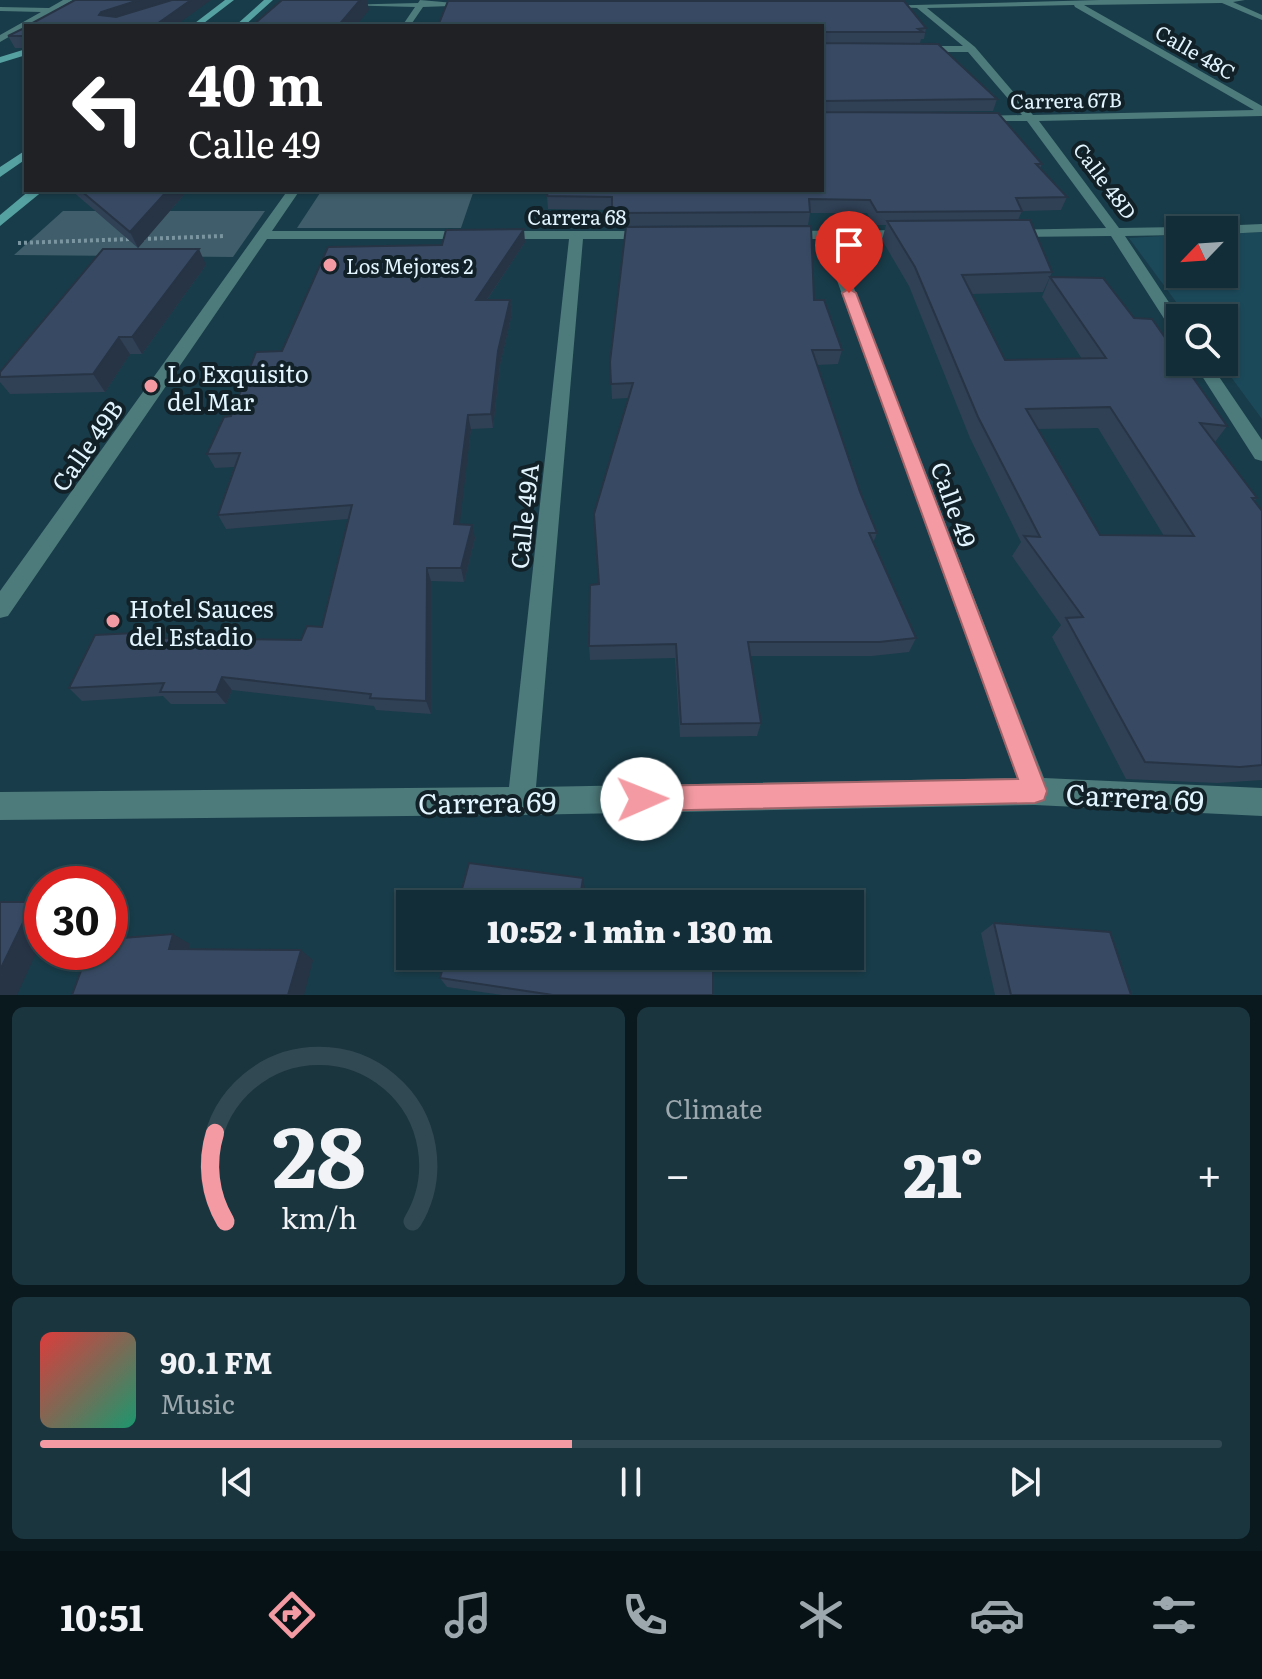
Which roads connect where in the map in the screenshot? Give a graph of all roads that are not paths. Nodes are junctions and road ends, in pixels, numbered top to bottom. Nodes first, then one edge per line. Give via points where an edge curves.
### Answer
1 (69, 0) edge
2 (230, 0) edge
3 (1221, 0) edge
4 (1241, 0) edge
5 (247, 2) dead end
6 (266, 2) edge
7 (422, 2) edge
8 (1074, 2) edge
9 (917, 3) edge
10 (281, 5) edge
11 (324, 5) edge
12 (483, 5) edge
13 (873, 6) edge
14 (0, 9) edge
15 (50, 11) junction
16 (1262, 18) edge
17 (27, 24) edge
18 (198, 24) edge
19 (241, 24) edge
20 (407, 24) edge
21 (24, 26) edge
22 (0, 39) edge
23 (897, 49) edge
24 (972, 49) junction
25 (24, 53) edge
26 (0, 60) edge
27 (1262, 111) edge
28 (972, 119) edge
29 (1032, 119) junction
30 (24, 155) edge
31 (0, 173) edge
32 (36, 192) edge
33 (293, 192) edge
34 (0, 222) edge
35 (1262, 228) edge
36 (1238, 229) edge
37 (1166, 232) edge
38 (919, 234) edge
39 (996, 234) edge
40 (1119, 234) junction
41 (261, 235) junction
42 (670, 235) edge
43 (764, 235) edge
44 (827, 235) junction
45 (576, 236) junction
46 (1166, 309) edge
47 (1210, 376) edge
48 (1262, 454) edge
49 (0, 609) edge
50 (1035, 791) junction
51 (521, 801) junction
52 (1262, 802) edge
53 (0, 806) edge

1 - 15 street
2 - 18 main road
3 - 4 street
3 - 8 street
3 - 16 street
5 - 6 main road
6 - 10 street
6 - 19 main road
7 - 11 street
7 - 12 street
7 - 20 street
8 - 9 street
8 - 27 street, Calle 48C
9 - 13 street
9 - 24 street, Calle 48D
14 - 15 street
15 - 17 street
21 - 22 street
23 - 24 street
24 - 29 street, Calle 48D
25 - 26 main road
27 - 29 street, Carrera 67B
28 - 29 street, Carrera 67B
29 - 40 street, Calle 48D
30 - 31 main road
32 - 34 main road
33 - 41 street, Calle 49B
35 - 36 street
37 - 40 street
38 - 44 street
39 - 40 street
40 - 46 street, Calle 48D
41 - 45 street, Carrera 68
41 - 49 street, Calle 49B
42 - 45 street, Carrera 68
43 - 44 street
44 - 50 street, Calle 49
45 - 51 street, Calle 49A
47 - 48 street
50 - 51 street, Carrera 69
50 - 52 street, Carrera 69
51 - 53 street, Carrera 69

